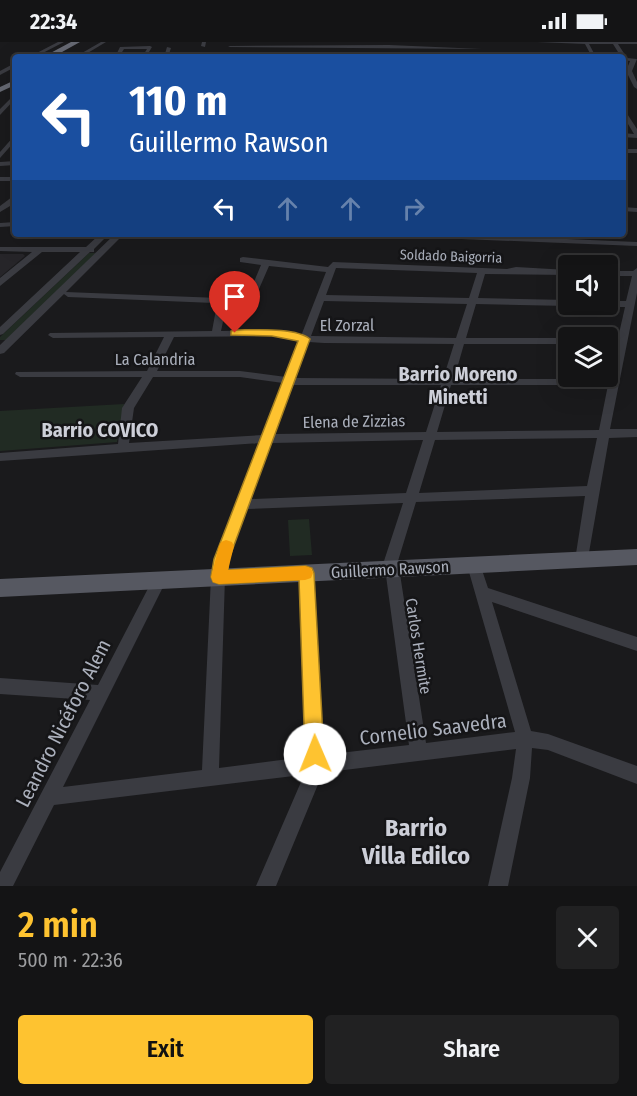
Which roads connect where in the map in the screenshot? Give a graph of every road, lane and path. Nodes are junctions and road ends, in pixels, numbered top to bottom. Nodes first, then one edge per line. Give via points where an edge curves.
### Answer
1 (90, 42) edge
2 (104, 42) edge
3 (539, 42) edge
4 (566, 42) edge
5 (60, 43) edge
6 (586, 43) edge
7 (637, 43) edge
8 (234, 44) edge
9 (268, 44) edge
10 (296, 44) edge
11 (359, 44) edge
12 (389, 44) edge
13 (615, 44) junction
14 (418, 47) edge
15 (75, 48) edge
16 (37, 54) edge
17 (56, 54) edge
18 (119, 54) edge
19 (146, 54) edge
20 (446, 54) dead end
21 (478, 54) edge
22 (625, 54) edge
23 (632, 61) edge
24 (637, 87) edge
25 (4, 104) edge
26 (0, 112) edge
27 (626, 115) edge
28 (637, 135) edge
29 (12, 142) edge
30 (0, 160) edge
31 (102, 237) edge
32 (117, 237) edge
33 (463, 237) edge
34 (637, 244) edge
35 (0, 249) edge
36 (39, 250) junction
37 (89, 250) junction
38 (104, 250) junction
39 (243, 260) dead end
40 (266, 263) junction
41 (332, 267) junction
42 (482, 271) junction
43 (558, 272) edge
44 (618, 275) edge
45 (636, 278) edge
46 (0, 283) edge
47 (255, 289) dead end
48 (68, 294) dead end
49 (320, 298) junction
50 (473, 301) junction
51 (558, 303) edge
52 (618, 303) edge
53 (629, 304) junction
54 (0, 332) edge
55 (216, 333) junction
56 (53, 335) dead end
57 (170, 335) junction
58 (305, 339) junction
59 (460, 340) junction
60 (558, 340) edge
61 (618, 341) edge
62 (622, 341) junction
63 (2, 347) edge
64 (618, 359) edge
65 (20, 374) dead end
66 (150, 374) junction
67 (287, 381) junction
68 (448, 382) junction
69 (558, 382) edge
70 (612, 387) edge
71 (603, 433) junction
72 (637, 433) edge
73 (431, 436) junction
74 (266, 440) junction
75 (123, 447) junction
76 (0, 457) edge
77 (592, 491) junction
78 (411, 498) junction
79 (242, 504) junction
80 (637, 557) edge
81 (582, 560) junction
82 (474, 565) junction
83 (391, 569) junction
84 (306, 573) junction
85 (219, 577) junction
86 (160, 579) junction
87 (0, 588) edge
88 (482, 592) junction
89 (637, 644) edge
90 (0, 686) edge
91 (102, 693) junction
92 (525, 739) junction
93 (419, 752) junction
94 (313, 765) junction
95 (637, 776) edge
96 (210, 777) junction
97 (50, 797) junction
98 (3, 886) edge
99 (266, 886) edge
100 (498, 886) edge

1 - 15 highway
2 - 15 street
3 - 4 street
4 - 6 street
5 - 15 street
5 - 16 street
6 - 13 street
7 - 13 street
8 - 9 street
9 - 10 street
10 - 11 street
11 - 12 street
12 - 14 street
13 - 22 street
14 - 20 street
14 - 21 street
15 - 17 highway
18 - 19 street via 122,48 150,47
23 - 24 street via 629,70
25 - 26 street
27 - 28 street
29 - 30 street
31 - 37 street
32 - 38 street
33 - 34 street
35 - 36 street
36 - 37 street
36 - 46 street
37 - 38 street
37 - 54 street
38 - 63 street
39 - 40 street, Soldado Baigorria
40 - 41 street, Soldado Baigorria
40 - 47 street
41 - 42 street, Soldado Baigorria
41 - 49 street
42 - 43 street, Soldado Baigorria
42 - 50 street, Carlos Hermite
44 - 45 street
45 - 53 street
48 - 55 street via 216,300 222,303
49 - 50 street
49 - 58 street
50 - 51 street
50 - 59 street, Carlos Hermite
52 - 53 street
53 - 62 street
55 - 57 street, El Zorzal
55 - 58 street, El Zorzal via 272,333
56 - 57 street, El Zorzal
57 - 66 street
58 - 59 street, El Zorzal
58 - 67 street
59 - 60 street, El Zorzal
59 - 68 street, Carlos Hermite
61 - 62 street
62 - 64 street
65 - 66 street, La Calandria
66 - 67 street, La Calandria via 240,374
66 - 75 street via 128,408
67 - 68 street, La Calandria
67 - 74 street
68 - 69 street, La Calandria
68 - 73 street, Carlos Hermite
70 - 71 street
71 - 72 street, Elena de Zizzias
71 - 73 street, Elena de Zizzias
71 - 77 street
73 - 74 street, Elena de Zizzias
73 - 78 street, Carlos Hermite
74 - 75 street, Elena de Zizzias
74 - 79 street
75 - 76 street, Elena de Zizzias
77 - 78 street
77 - 81 street
78 - 79 street
78 - 83 street, Carlos Hermite
79 - 85 street
80 - 81 main road, Guillermo Rawson
81 - 82 main road, Guillermo Rawson
82 - 83 main road, Guillermo Rawson
82 - 88 street
83 - 84 main road, Guillermo Rawson
83 - 93 street, Carlos Hermite
84 - 85 main road, Guillermo Rawson
84 - 94 street
85 - 86 main road, Guillermo Rawson
85 - 96 street
86 - 87 main road, Guillermo Rawson
86 - 91 street, Leandro Nicéforo Alem
88 - 89 street
88 - 92 street
90 - 91 street
91 - 97 street, Leandro Nicéforo Alem
92 - 93 street, Cornelio Saavedra
92 - 95 street, Cornelio Saavedra via 548,742
92 - 100 street via 521,778
93 - 94 street, Cornelio Saavedra
94 - 96 street, Cornelio Saavedra
94 - 99 street via 310,782
96 - 97 street, Cornelio Saavedra
97 - 98 street, Leandro Nicéforo Alem

